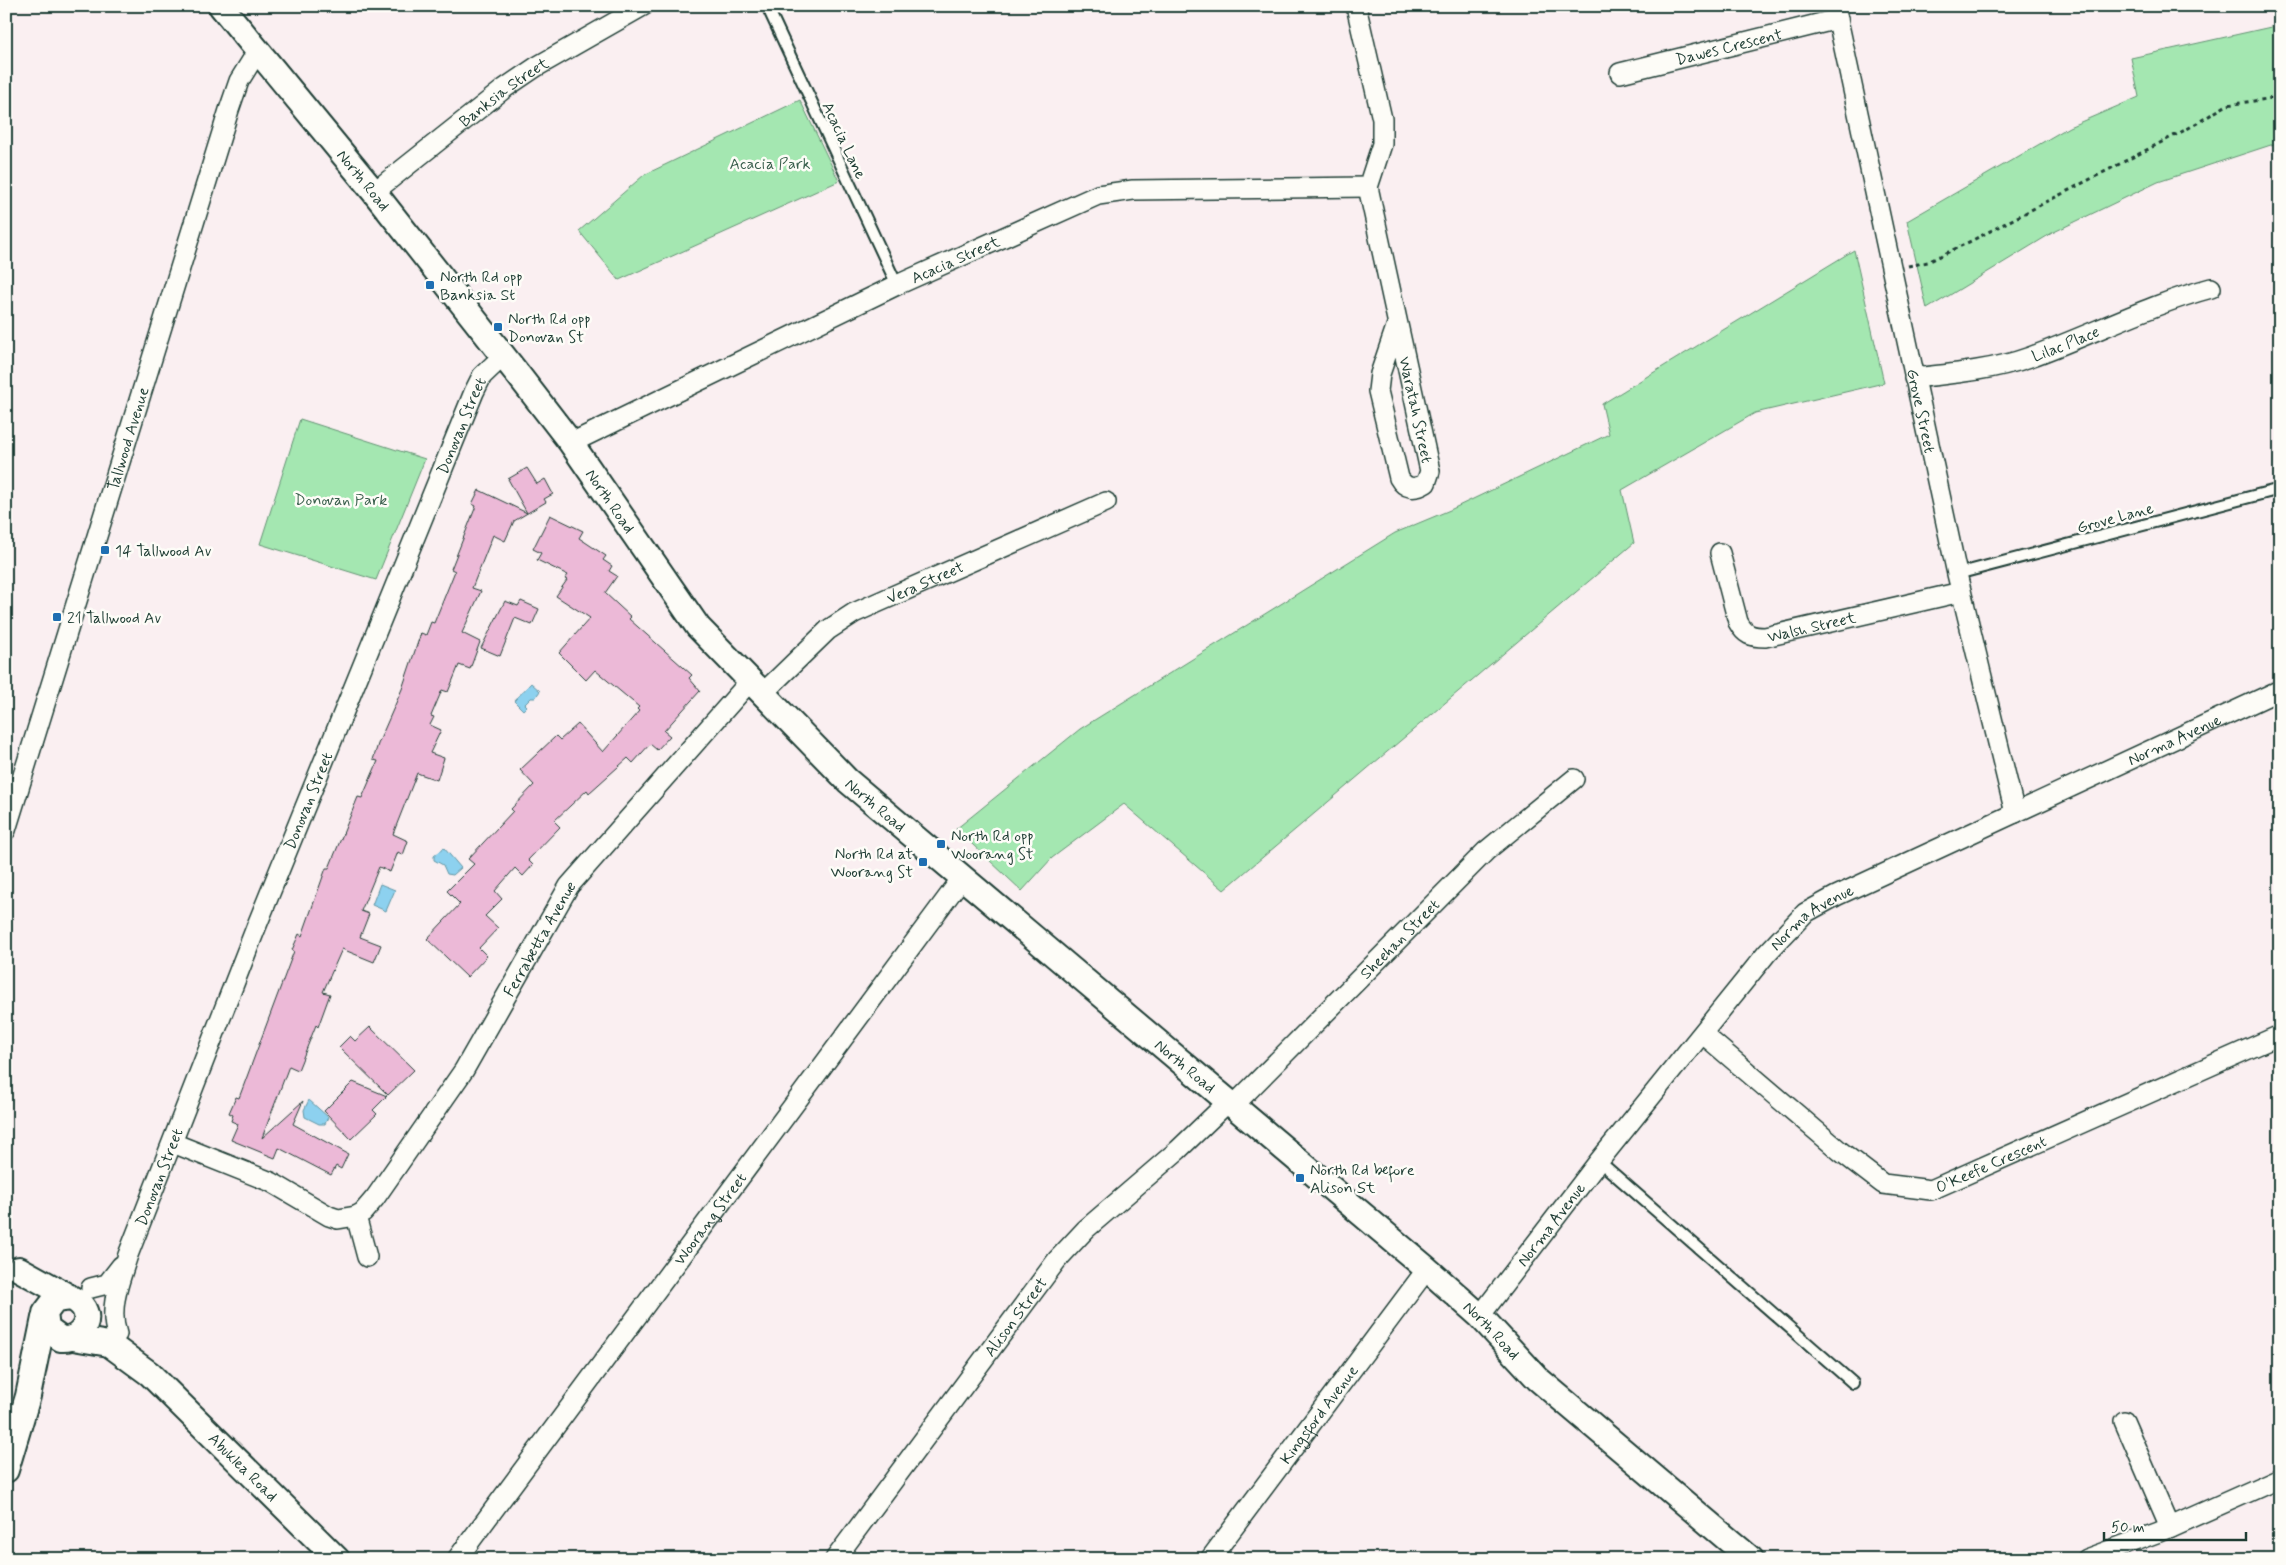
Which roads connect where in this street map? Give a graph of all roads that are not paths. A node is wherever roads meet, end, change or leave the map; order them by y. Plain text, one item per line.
1 (220, 6) edge
2 (643, 6) edge
3 (767, 6) edge
4 (1356, 6) edge
5 (1837, 13) edge
6 (257, 52) junction
7 (1620, 73) dead end
8 (1368, 187) junction
9 (374, 192) junction
10 (897, 286) junction
11 (2210, 288) dead end
12 (1397, 324) junction
13 (503, 356) junction
14 (1914, 378) junction
15 (570, 442) junction
16 (2280, 489) edge
17 (1106, 502) dead end
18 (1720, 553) dead end
19 (1959, 583) junction
20 (757, 686) junction
21 (2280, 690) edge
22 (1574, 779) dead end
23 (2015, 812) junction
24 (6, 830) edge
25 (962, 878) junction
26 (1703, 1034) junction
27 (2280, 1035) edge
28 (1230, 1104) junction
29 (173, 1143) junction
30 (1600, 1161) junction
31 (356, 1216) junction
32 (128, 1254) junction
33 (366, 1257) dead end
34 (1427, 1268) junction
35 (11, 1269) edge
36 (121, 1275) junction
37 (81, 1293) junction
38 (44, 1315) junction
39 (1480, 1316) junction
40 (86, 1317) junction
41 (117, 1334) junction
42 (70, 1339) junction
43 (150, 1374) junction
44 (1853, 1383) dead end
45 (28, 1396) junction
46 (2124, 1421) dead end
47 (6, 1470) edge
48 (2280, 1478) edge
49 (2170, 1527) junction
50 (337, 1559) edge
51 (457, 1559) edge
52 (835, 1559) edge
53 (1210, 1559) edge
54 (1751, 1559) edge
55 (2086, 1559) edge

1 - 6 street, North Road
2 - 9 street, Banksia Street
3 - 10 lane, Acacia Lane
4 - 8 street, Waratah Street
5 - 7 street, Dawes Crescent
5 - 14 street, Grove Street
6 - 9 street, North Road
6 - 24 street, Tallwood Avenue
8 - 10 street, Acacia Street
8 - 12 street, Waratah Street
9 - 13 street, North Road
10 - 15 street, Acacia Street
11 - 14 street, Lilac Place
12 - 12 street, Waratah Street
13 - 15 street, North Road
13 - 29 street, Donovan Street
14 - 19 street, Grove Street
15 - 20 street, North Road
16 - 19 lane, Grove Lane
17 - 20 street, Vera Street
18 - 19 street, Walsh Street
19 - 23 street, Grove Street
20 - 25 street, North Road
20 - 31 street, Ferrabetta Avenue
21 - 23 street, Norma Avenue
22 - 28 street, Sheehan Street
23 - 26 street, Norma Avenue
25 - 28 street, North Road
25 - 51 street, Woorang Street
26 - 27 street, O'Keefe Crescent
26 - 30 street, Norma Avenue
28 - 34 street, North Road
28 - 52 street, Alison Street
29 - 31 street
29 - 32 street, Donovan Street
30 - 39 street, Norma Avenue
30 - 44 lane
31 - 33 street
32 - 36 street, Donovan Street
32 - 37 street, Donovan Street
34 - 39 street, North Road
34 - 53 street, Kingsford Avenue
35 - 37 street
35 - 38 street
36 - 40 street, Donovan Street
36 - 41 street, Donovan Street
37 - 38 street
37 - 40 street
38 - 42 street
38 - 45 street
39 - 54 street, North Road
40 - 41 street, Abuklea Road
40 - 42 street
41 - 43 street, Abuklea Road
42 - 43 street, Abuklea Road
42 - 45 street
43 - 50 street, Abuklea Road
45 - 47 street
46 - 49 street
48 - 49 street
49 - 55 street

